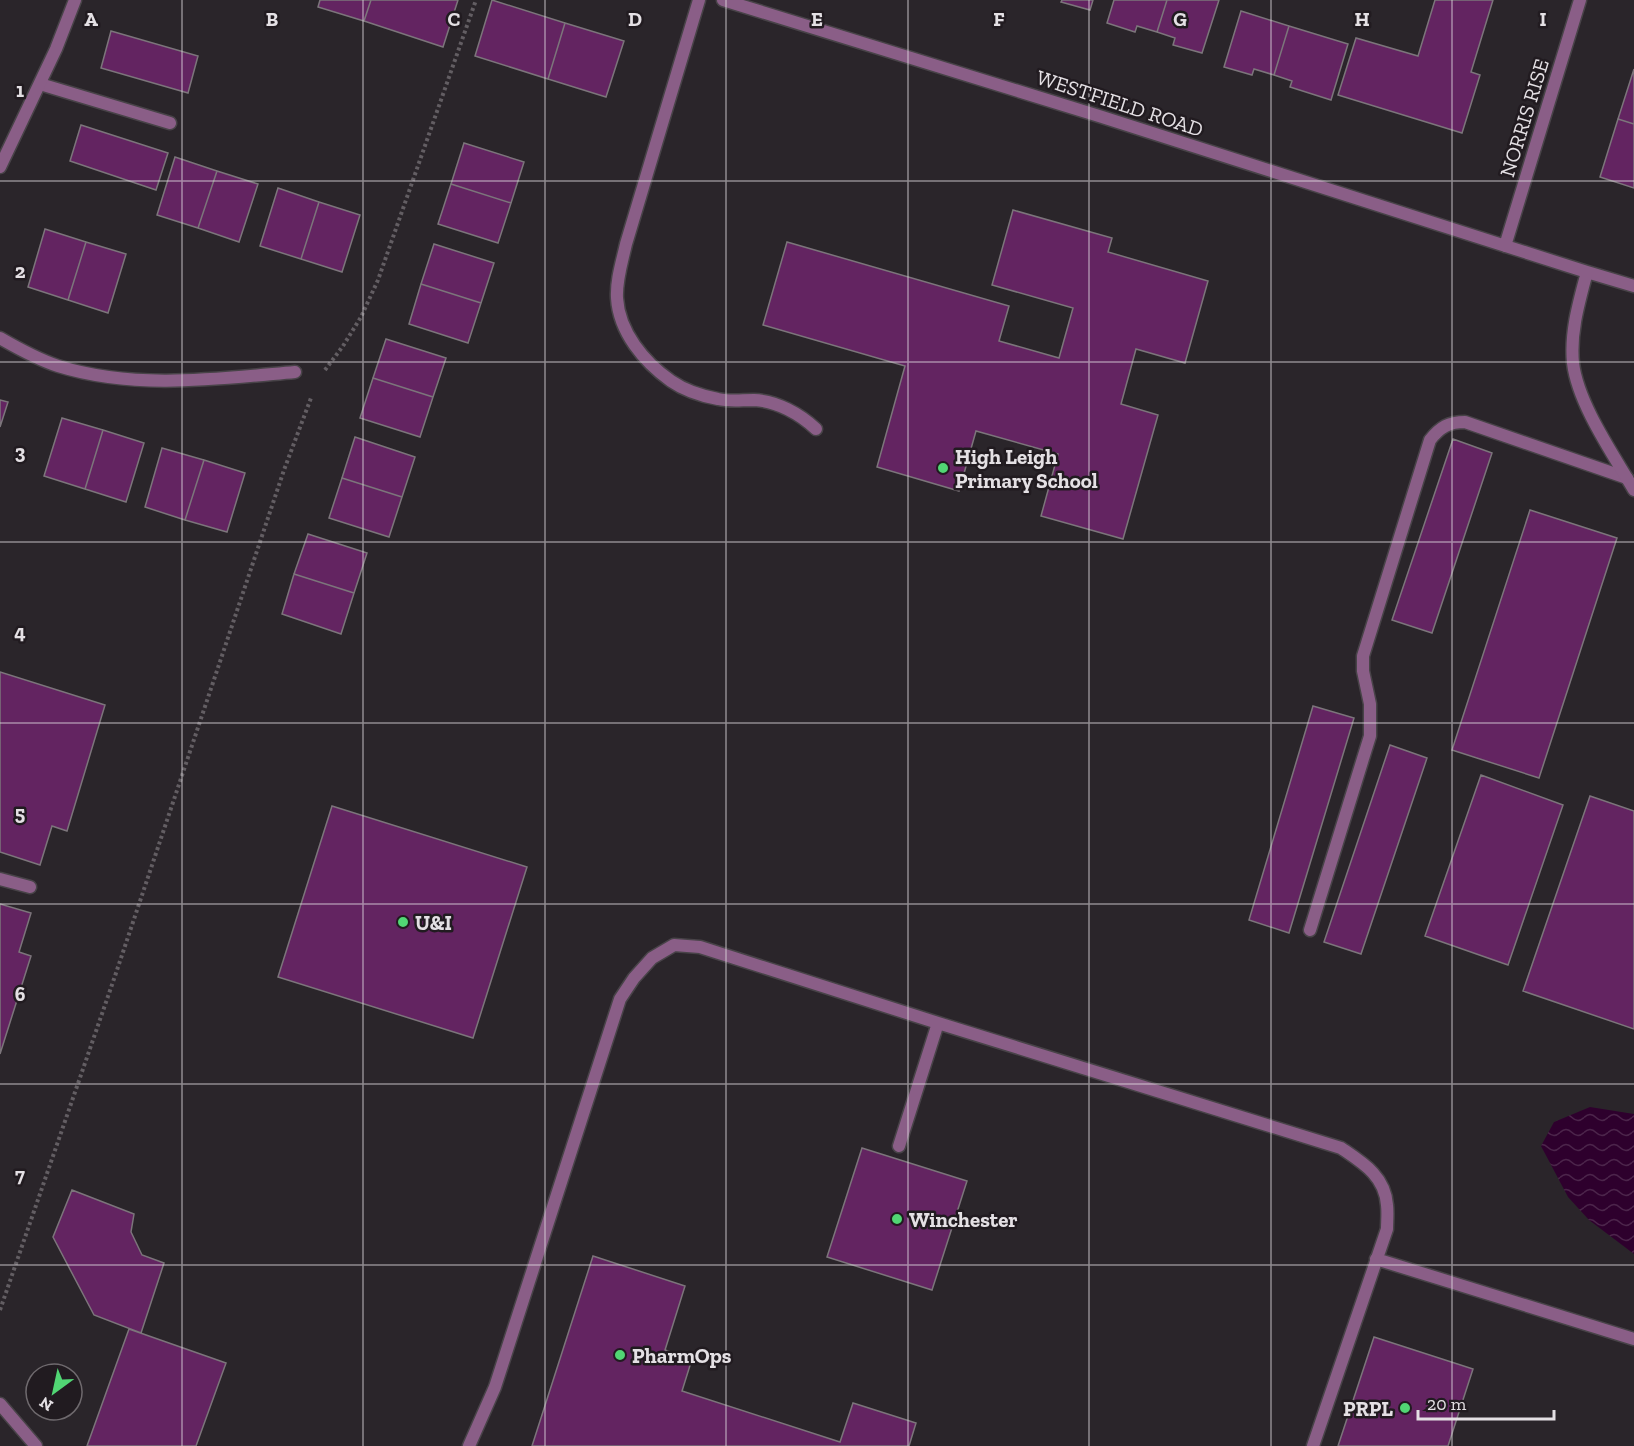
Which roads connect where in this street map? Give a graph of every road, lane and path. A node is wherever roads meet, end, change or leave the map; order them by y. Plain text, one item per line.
1 (75, 0) edge
2 (476, 0) edge
3 (699, 0) edge
4 (723, 0) edge
5 (1580, 0) edge
6 (40, 84) junction
7 (170, 123) dead end
8 (0, 167) edge
9 (1505, 246) junction
10 (1587, 272) junction
11 (1634, 286) edge
12 (0, 338) edge
13 (296, 372) dead end
14 (323, 375) dead end
15 (314, 392) dead end
16 (816, 429) dead end
17 (1627, 478) junction
18 (1634, 490) edge
19 (0, 879) edge
20 (30, 887) dead end
21 (1310, 930) dead end
22 (938, 1023) junction
23 (898, 1146) dead end
24 (1376, 1259) junction
25 (0, 1310) edge
26 (1634, 1339) edge
27 (0, 1404) edge
28 (36, 1446) edge
29 (469, 1446) edge
30 (1313, 1446) edge

1 - 6 street
2 - 14 path
3 - 16 street
4 - 9 street, WESTFIELD ROAD
5 - 9 street, NORRIS RISE
6 - 7 street
6 - 8 street
9 - 10 street, WESTFIELD ROAD
10 - 11 street, WESTFIELD ROAD
10 - 17 street
12 - 13 street
15 - 25 path
17 - 18 street
17 - 21 street
19 - 20 street
22 - 23 street
22 - 24 street
22 - 29 street
24 - 26 street
24 - 30 street
27 - 28 street

